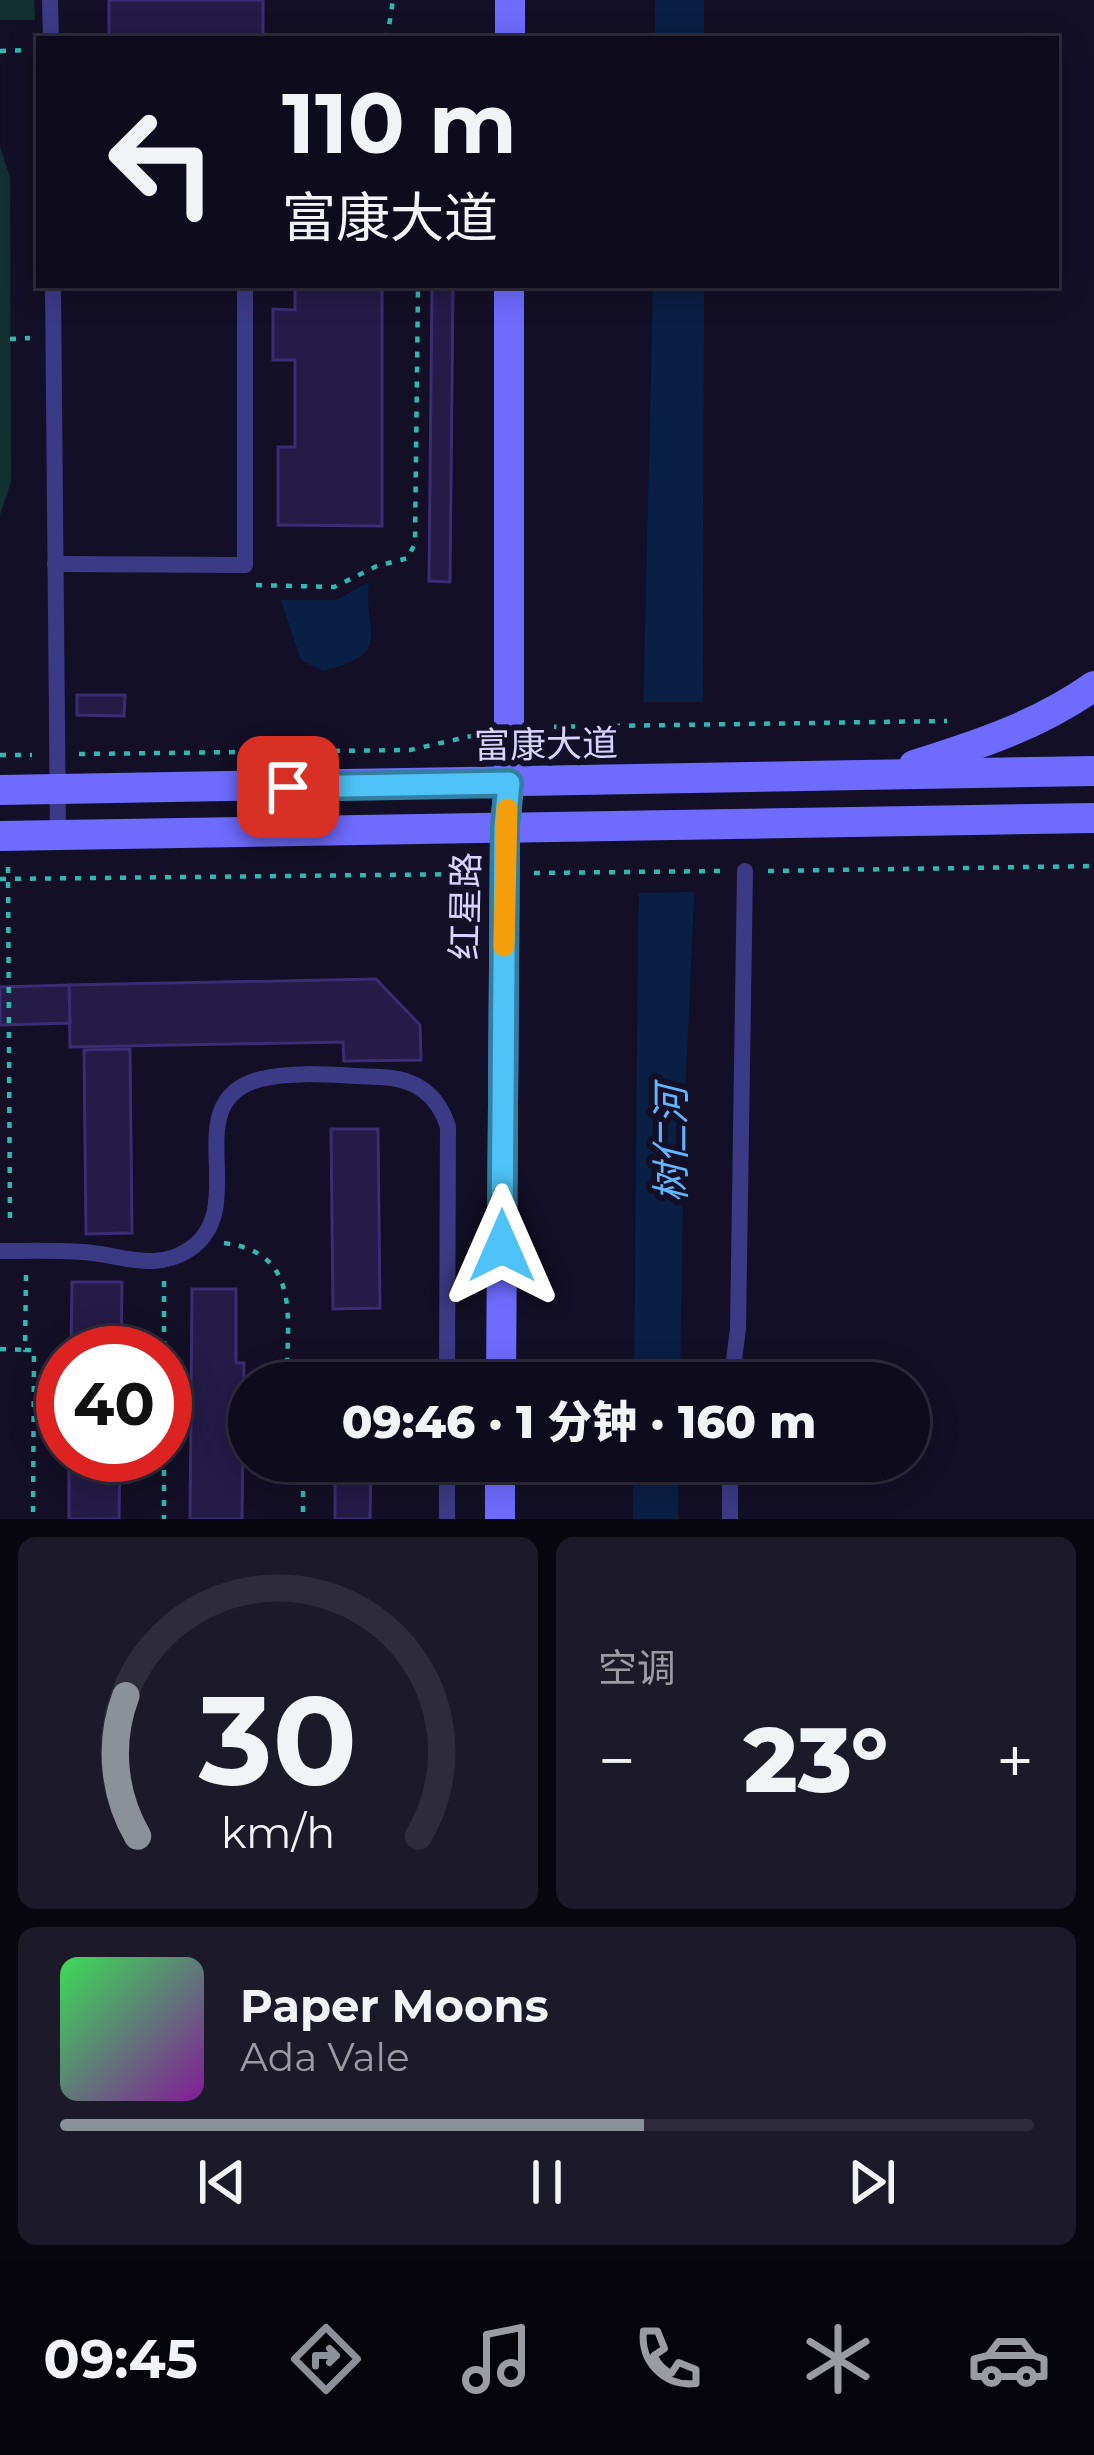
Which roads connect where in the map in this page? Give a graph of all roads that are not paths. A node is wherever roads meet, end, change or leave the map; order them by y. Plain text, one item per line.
1 (50, 0) edge
2 (510, 0) edge
3 (51, 36) edge
4 (509, 36) edge
5 (53, 288) edge
6 (245, 288) edge
7 (509, 288) edge
8 (56, 564) junction
9 (1094, 686) edge
10 (1094, 771) edge
11 (871, 778) junction
12 (509, 783) junction
13 (0, 790) edge
14 (57, 790) junction
15 (1094, 818) edge
16 (505, 827) junction
17 (58, 835) junction
18 (3, 836) edge
19 (745, 871) road end
20 (12, 1251) edge
21 (447, 1362) edge
22 (501, 1362) edge
23 (734, 1362) edge
24 (447, 1482) edge
25 (500, 1482) edge
26 (730, 1482) edge
27 (447, 1519) edge
28 (500, 1519) edge
29 (730, 1519) edge

1 - 3 lane
2 - 4 street
5 - 8 lane
6 - 8 lane
7 - 12 street, 红星路
8 - 14 lane
9 - 11 street
10 - 11 street, 富康大道
11 - 12 street, 富康大道
12 - 14 street, 富康大道
12 - 16 street, 红星路
13 - 14 street, 富康大道
14 - 17 lane
15 - 16 street
16 - 17 street
16 - 22 street, 红星路
17 - 18 street
19 - 23 lane
20 - 21 lane
24 - 27 lane
25 - 28 street
26 - 29 lane

